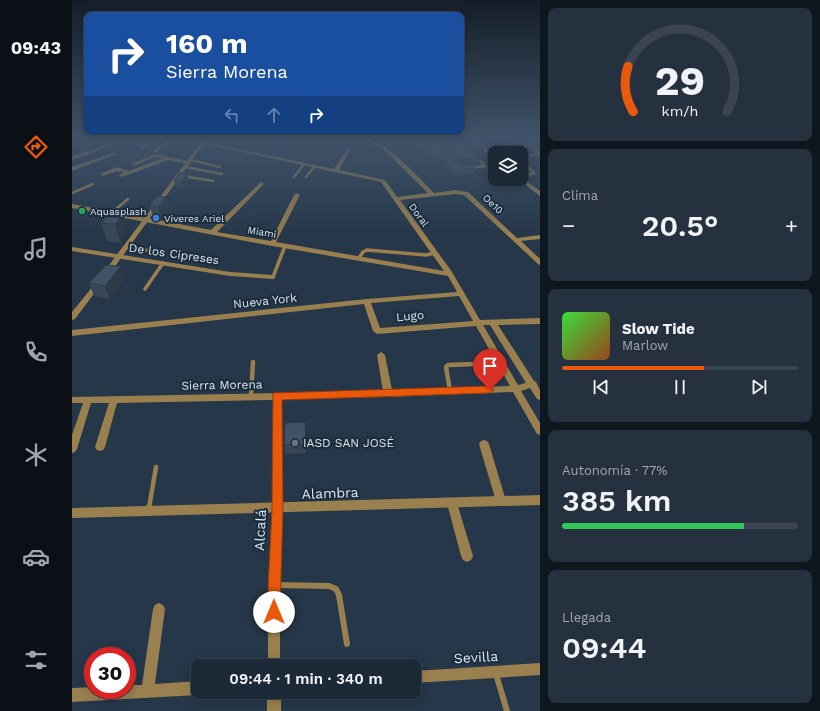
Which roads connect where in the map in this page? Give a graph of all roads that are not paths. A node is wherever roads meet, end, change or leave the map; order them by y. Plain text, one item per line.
1 (110, 171) edge
2 (126, 171) edge
3 (182, 171) edge
4 (207, 171) edge
5 (298, 171) edge
6 (311, 171) edge
7 (336, 171) edge
8 (409, 171) edge
9 (130, 172) joint
10 (103, 174) dead end
11 (222, 174) dead end
12 (122, 175) dead end
13 (179, 176) junction
14 (294, 177) dead end
15 (306, 177) dead end
16 (213, 181) dead end
17 (93, 184) dead end
18 (261, 184) dead end
19 (528, 184) edge
20 (72, 192) edge
21 (432, 194) junction
22 (540, 194) edge
23 (297, 195) dead end
24 (128, 199) dead end
25 (396, 199) junction
26 (72, 206) edge
27 (110, 214) junction
28 (146, 221) junction
29 (212, 233) junction
30 (540, 237) edge
31 (517, 240) junction
32 (272, 244) junction
33 (286, 246) junction
34 (126, 247) junction
35 (72, 249) edge
36 (151, 251) dead end
37 (435, 253) junction
38 (119, 257) junction
39 (360, 258) junction
40 (164, 263) junction
41 (540, 263) edge
42 (450, 274) junction
43 (273, 277) joint
44 (145, 289) dead end
45 (461, 294) junction
46 (367, 301) junction
47 (72, 317) edge
48 (540, 321) edge
49 (477, 323) junction
50 (493, 324) junction
51 (72, 333) edge
52 (381, 355) dead end
53 (253, 362) dead end
54 (475, 364) dead end
55 (532, 384) junction
56 (516, 389) junction
57 (450, 391) junction
58 (388, 394) junction
59 (251, 396) junction
60 (277, 396) junction
61 (540, 397) edge
62 (114, 399) junction
63 (72, 400) edge
64 (88, 400) junction
65 (540, 431) edge
66 (484, 444) dead end
67 (100, 447) dead end
68 (72, 449) edge
69 (156, 467) dead end
70 (501, 500) junction
71 (540, 500) edge
72 (452, 503) junction
73 (277, 508) junction
74 (149, 511) junction
75 (72, 513) edge
76 (467, 556) dead end
77 (274, 585) junction
78 (159, 609) dead end
79 (347, 644) dead end
80 (274, 659) edge
81 (540, 669) edge
82 (496, 672) junction
83 (421, 677) edge
84 (191, 688) edge
85 (148, 690) junction
86 (72, 695) edge
87 (274, 699) edge
88 (274, 711) edge
89 (507, 711) edge

1 - 10 street
2 - 9 street
3 - 13 street
4 - 11 lane
5 - 14 lane
6 - 15 lane
7 - 25 street, Doral
8 - 21 street
9 - 12 street
13 - 16 lane
13 - 28 street
17 - 20 lane
18 - 29 street
19 - 22 street
21 - 25 street, Oe10
21 - 31 street, Oe10
23 - 32 street
24 - 27 lane
25 - 37 street, Doral
26 - 27 street, Miami
27 - 28 street, Miami
28 - 29 street, Miami
28 - 34 street
29 - 32 street, Miami
30 - 31 street
31 - 41 street, Oe10
32 - 33 street, Miami
33 - 39 street, Miami
33 - 43 lane
34 - 36 lane
34 - 38 street
35 - 38 street, De los Cipreses
37 - 39 lane
37 - 42 street, Doral
38 - 40 street, De los Cipreses
38 - 47 street
39 - 42 street, Miami
40 - 43 street, De los Cipreses
40 - 44 lane
42 - 45 street, Doral
45 - 46 street, Nueva York
45 - 49 street, Doral
46 - 49 street, Lugo
46 - 51 street, Nueva York
48 - 50 street
49 - 50 street
49 - 56 street, Doral
50 - 55 street
52 - 58 street
53 - 59 lane
54 - 57 lane
55 - 56 street, Sierra Morena
55 - 61 street
56 - 57 street, Sierra Morena
56 - 65 street, Doral
57 - 58 street, Sierra Morena
58 - 60 street, Sierra Morena
59 - 60 street, Sierra Morena
59 - 62 street, Sierra Morena
60 - 73 street, Alcalá
62 - 64 street, Sierra Morena
62 - 67 street
63 - 64 street, Sierra Morena
64 - 68 street
66 - 70 street
69 - 74 lane
70 - 71 street, Alambra
70 - 72 street, Alambra
72 - 73 street, Alambra
72 - 76 street
73 - 74 street, Alambra
73 - 77 street, Alcalá
74 - 75 street, Alambra
77 - 79 lane
77 - 80 street, Alcalá
78 - 85 street
81 - 82 street, Sevilla
82 - 83 street, Sevilla
82 - 89 lane
84 - 85 street
85 - 86 street
87 - 88 street

